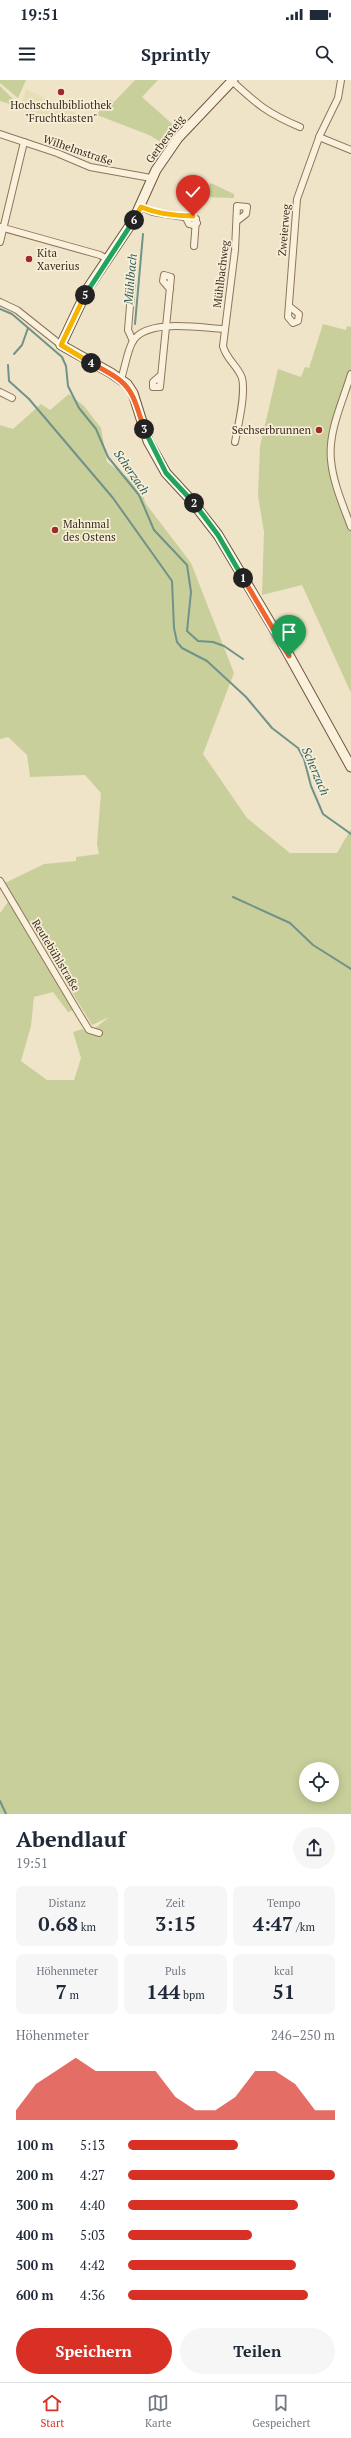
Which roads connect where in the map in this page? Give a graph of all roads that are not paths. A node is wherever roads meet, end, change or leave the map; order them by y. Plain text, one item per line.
1 (341, 80) edge
2 (232, 81) edge
3 (300, 126) dead end
4 (0, 134) edge
5 (319, 137) junction
6 (24, 142) junction
7 (351, 150) edge
8 (152, 178) junction
9 (141, 207) junction
10 (236, 220) dead end
11 (1, 228) edge
12 (0, 242) edge
13 (194, 246) dead end
14 (107, 259) junction
15 (132, 281) dead end
16 (170, 289) dead end
17 (0, 302) edge
18 (289, 306) dead end
19 (165, 326) junction
20 (224, 329) junction
21 (133, 341) junction
22 (61, 345) junction
23 (351, 374) edge
24 (161, 375) dead end
25 (121, 379) junction
26 (0, 392) edge
27 (12, 398) dead end
28 (235, 442) dead end
29 (351, 527) edge
30 (351, 767) edge
31 (0, 881) edge
32 (98, 1033) dead end

1 - 5 street, Zweierweg
2 - 3 street
2 - 8 street, Gerbersteig
4 - 6 street, Wilhelmstraße
5 - 7 street
5 - 18 street, Zweierweg
6 - 8 street, Wilhelmstraße
6 - 11 street
8 - 9 street, Gerbersteig
9 - 13 street
9 - 14 street, Gerbersteig
10 - 20 street, Mühlbachweg
11 - 12 street
11 - 14 street
14 - 22 street, Gerbersteig
15 - 21 street
16 - 19 street
17 - 22 street
19 - 20 street
19 - 21 street
19 - 24 street
20 - 28 street, Mühlbachweg
21 - 25 street
22 - 25 street
23 - 29 street
25 - 30 street
26 - 27 street
31 - 32 street, Reutebühlstraße

